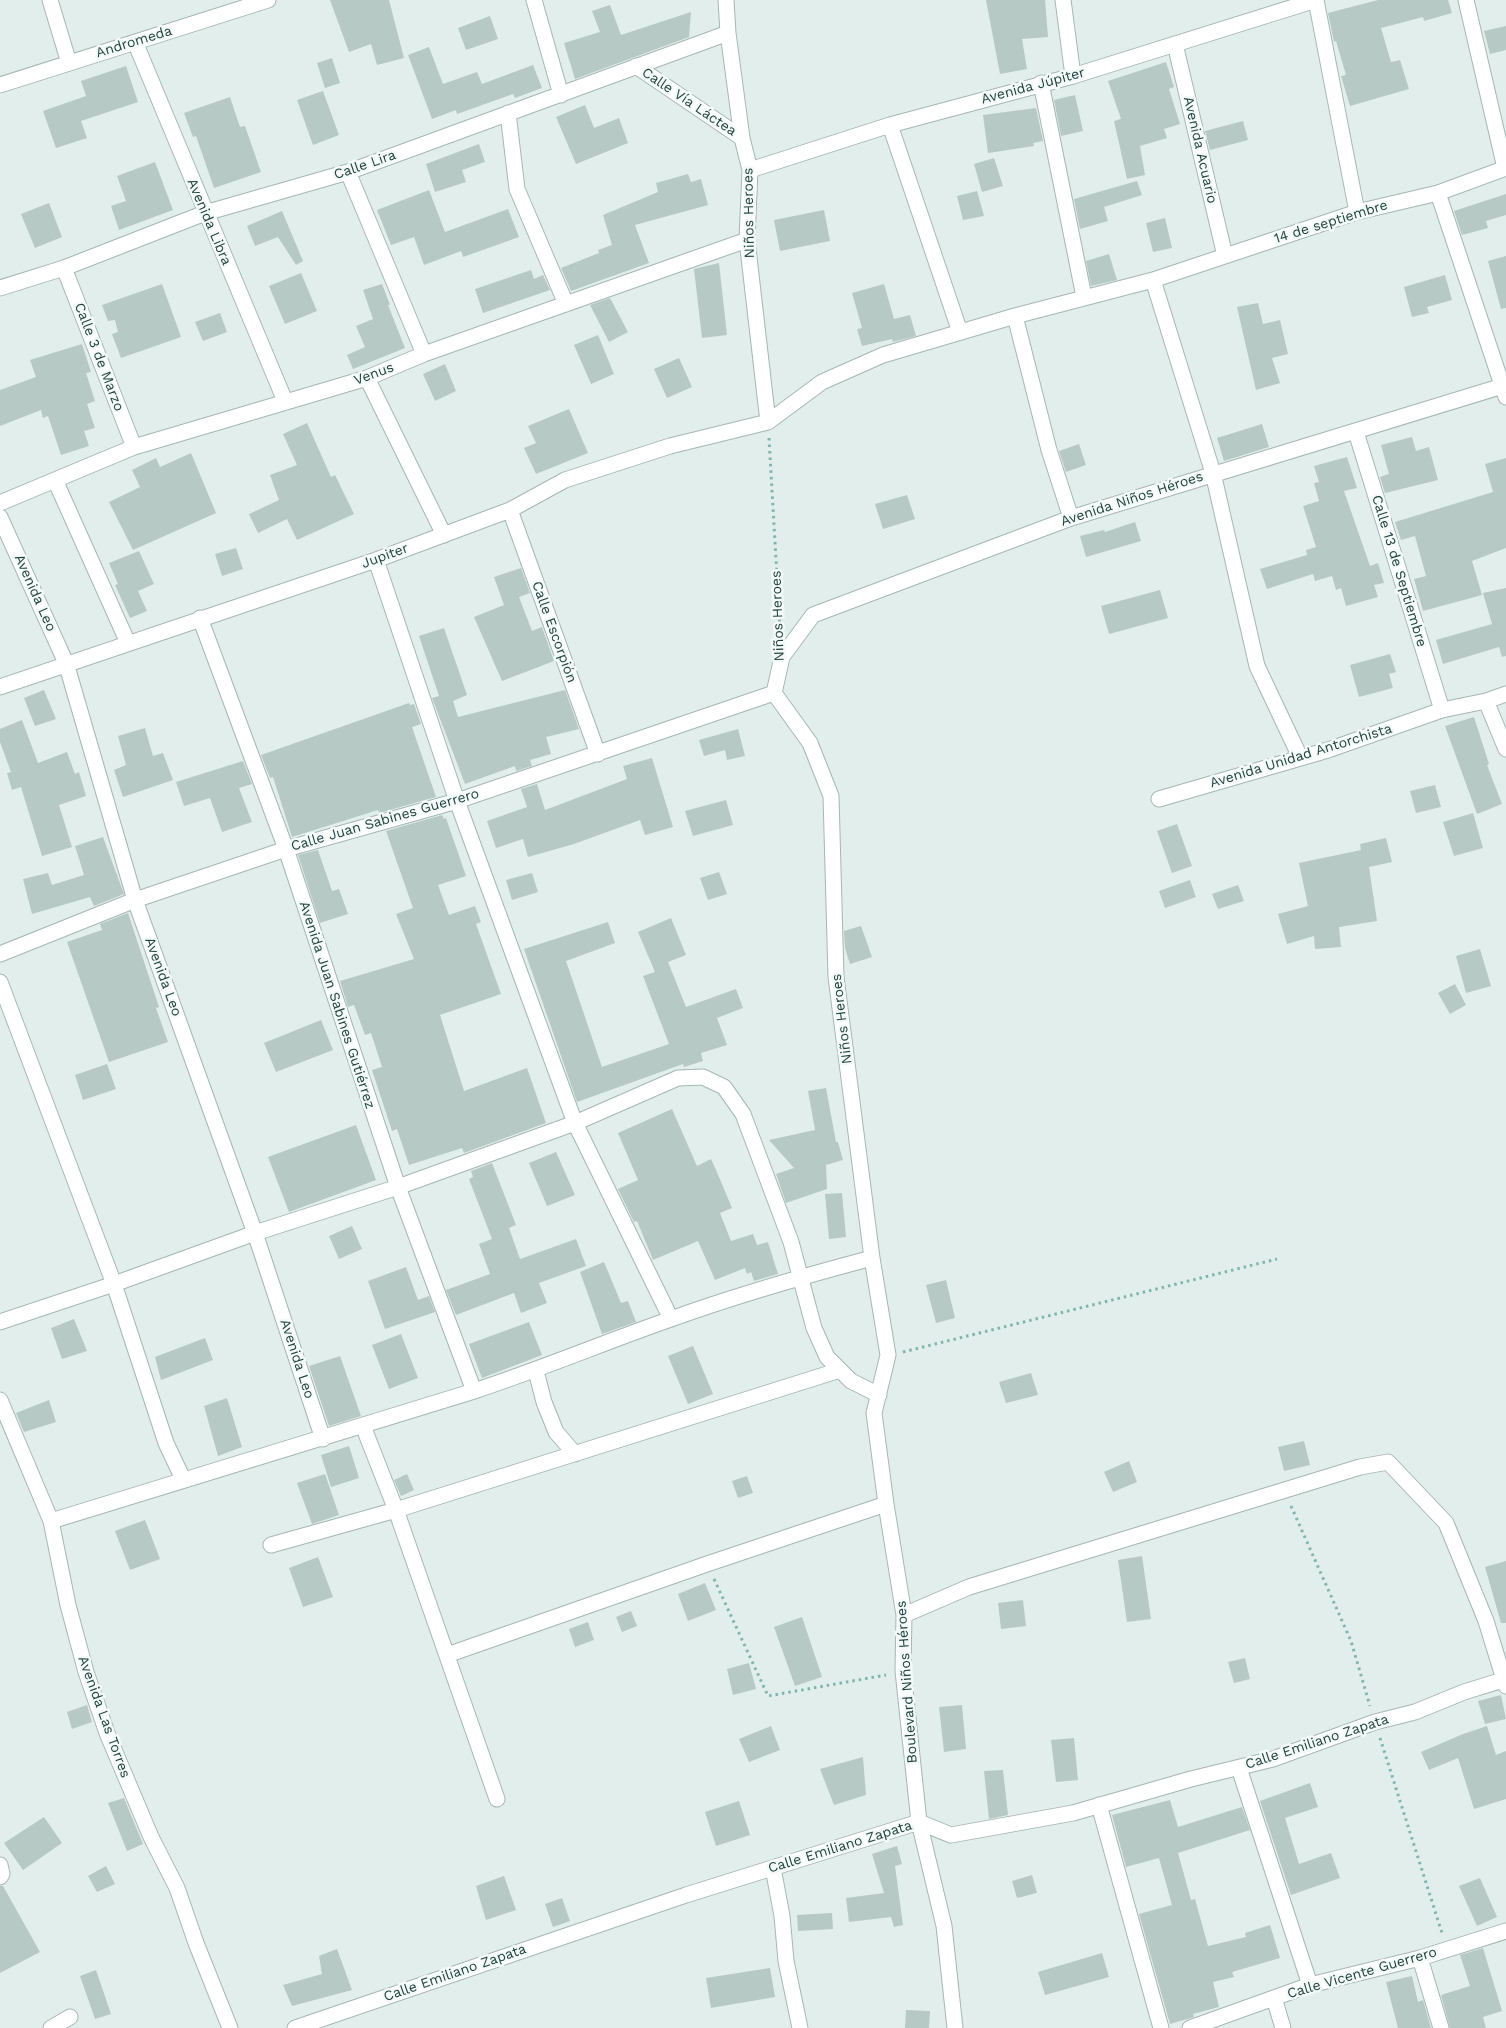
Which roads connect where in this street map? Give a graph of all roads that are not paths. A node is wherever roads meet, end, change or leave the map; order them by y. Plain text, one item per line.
1 (50, 0) edge
2 (268, 0) edge
3 (534, 0) edge
4 (726, 0) edge
5 (1063, 0) edge
6 (1316, 0) edge
7 (1466, 0) edge
8 (249, 3) edge
9 (728, 33) junction
10 (135, 42) junction
11 (1175, 44) junction
12 (69, 62) junction
13 (636, 66) junction
14 (1073, 76) junction
15 (1041, 83) junction
16 (0, 85) edge
17 (561, 95) junction
18 (508, 113) junction
19 (890, 125) junction
20 (742, 138) junction
21 (1506, 168) edge
22 (750, 170) junction
23 (348, 172) junction
24 (1438, 193) junction
25 (1357, 212) junction
26 (205, 213) junction
27 (747, 240) junction
28 (1225, 256) junction
29 (64, 268) junction
30 (1153, 280) junction
31 (0, 288) edge
32 (1084, 297) junction
33 (566, 304) junction
34 (1015, 316) junction
35 (960, 332) junction
36 (424, 354) junction
37 (367, 378) junction
38 (1505, 389) edge
39 (285, 401) junction
40 (768, 422) junction
41 (1356, 432) junction
42 (134, 447) junction
43 (1213, 473) junction
44 (55, 480) junction
45 (0, 503) edge
46 (510, 510) junction
47 (0, 517) edge
48 (1071, 518) junction
49 (444, 535) junction
50 (376, 560) junction
51 (200, 618) junction
52 (128, 643) junction
53 (782, 657) joint
54 (66, 663) junction
55 (0, 687) edge
56 (774, 693) junction
57 (1506, 694) edge
58 (1486, 701) junction
59 (1442, 710) junction
60 (1506, 749) edge
61 (598, 754) junction
62 (1300, 757) junction
63 (1159, 799) dead end
64 (457, 800) junction
65 (286, 850) junction
66 (135, 900) junction
67 (0, 954) edge
68 (0, 982) edge
69 (575, 1124) junction
70 (398, 1187) junction
71 (255, 1233) junction
72 (872, 1258) junction
73 (801, 1277) junction
74 (114, 1284) junction
75 (671, 1319) junction
76 (0, 1322) edge
77 (840, 1370) junction
78 (536, 1371) junction
79 (474, 1391) junction
80 (879, 1395) junction
81 (0, 1400) edge
82 (363, 1426) junction
83 (323, 1439) junction
84 (575, 1454) junction
85 (183, 1479) junction
86 (886, 1504) junction
87 (396, 1510) junction
88 (51, 1521) junction
89 (271, 1544) dead end
90 (904, 1615) junction
91 (447, 1655) junction
92 (1505, 1682) edge
93 (1239, 1768) junction
94 (497, 1799) dead end
95 (1099, 1805) junction
96 (919, 1822) junction
97 (0, 1865) edge
98 (773, 1868) junction
99 (0, 1877) edge
100 (1506, 1931) edge
101 (1420, 1958) junction
102 (1310, 1986) junction
103 (1274, 1998) junction
104 (70, 2017) dead end
105 (51, 2028) edge
106 (230, 2028) edge
107 (295, 2028) edge
108 (800, 2028) edge
109 (955, 2028) edge
110 (1161, 2028) edge
111 (1190, 2028) edge
112 (1283, 2028) edge
113 (1441, 2028) edge

1 - 12 street
2 - 8 street, Andromeda
3 - 17 street
4 - 9 street, Niños Heroes
5 - 14 street
6 - 11 street, Avenida Júpiter
6 - 25 street
7 - 21 street
8 - 10 street, Andromeda
9 - 13 street, Calle Lira
9 - 20 street, Niños Heroes
10 - 12 street, Andromeda
10 - 26 street, Avenida Libra
11 - 14 street, Avenida Júpiter
11 - 28 street, Avenida Acuario
12 - 16 street, Andromeda
13 - 17 street, Calle Lira
13 - 20 street, Calle Vía Láctea
14 - 15 street, Avenida Júpiter
15 - 19 street, Avenida Júpiter
15 - 32 street
17 - 18 street, Calle Lira
18 - 23 street, Calle Lira
18 - 33 street
19 - 22 street, Avenida Júpiter
19 - 35 street
20 - 22 street, Niños Heroes
21 - 24 street, 14 de septiembre
22 - 27 street, Niños Heroes
23 - 26 street, Calle Lira
23 - 36 street
24 - 25 street, 14 de septiembre
24 - 38 street
25 - 28 street, 14 de septiembre
26 - 29 street, Calle Lira
26 - 39 street, Avenida Libra
27 - 33 street, Venus
27 - 40 street, Niños Heroes
28 - 30 street, 14 de septiembre
29 - 31 street, Calle Lira
29 - 42 street, Calle 3 de Marzo
30 - 32 street, 14 de septiembre
30 - 43 street
32 - 34 street, 14 de septiembre
33 - 36 street, Venus
34 - 35 street, 14 de septiembre
34 - 48 street
35 - 40 street, 14 de septiembre
36 - 37 street, Venus
37 - 39 street, Venus
37 - 49 street
38 - 41 street, Avenida Niños Héroes
39 - 42 street, Venus
40 - 46 street, Jupiter
41 - 43 street, Avenida Niños Héroes
41 - 59 street, Calle 13 de Septiembre
42 - 44 street, Venus
43 - 48 street, Avenida Niños Héroes
43 - 62 street
44 - 45 street, Venus
44 - 52 street
46 - 49 street, Jupiter
46 - 61 street, Calle Escorpión
47 - 54 street, Avenida Leo
48 - 53 street, Avenida Niños Héroes
49 - 50 street, Jupiter
50 - 51 street, Jupiter
50 - 64 street
51 - 52 street, Jupiter
51 - 65 street, Avenida Juan Sabines Gutiérrez
52 - 54 street, Jupiter
53 - 56 street, Niños Heroes
54 - 55 street, Jupiter
54 - 66 street, Avenida Leo
56 - 61 street, Calle Juan Sabines Guerrero
56 - 72 street, Niños Heroes
57 - 58 street, Avenida Unidad Antorchista
58 - 59 street, Avenida Unidad Antorchista
58 - 60 street
59 - 62 street, Avenida Unidad Antorchista
61 - 64 street, Calle Juan Sabines Guerrero
62 - 63 street, Avenida Unidad Antorchista
64 - 65 street, Calle Juan Sabines Guerrero
64 - 69 street
65 - 66 street, Calle Juan Sabines Guerrero
65 - 70 street, Avenida Juan Sabines Gutiérrez
66 - 67 street, Calle Juan Sabines Guerrero
66 - 71 street, Avenida Leo
68 - 74 street
69 - 70 street
69 - 73 street
69 - 75 street
70 - 71 street
70 - 79 street, Avenida Juan Sabines Gutiérrez
71 - 74 street
71 - 83 street, Avenida Leo
72 - 73 street
72 - 80 street, Niños Heroes
73 - 75 street
73 - 77 street
74 - 76 street
74 - 85 street
75 - 78 street
77 - 80 street
77 - 84 street
78 - 79 street
78 - 84 street
79 - 82 street
80 - 86 street, Boulevard Niños Héroes
81 - 88 street, Avenida Las Torres
82 - 83 street
82 - 87 street
83 - 85 street
84 - 87 street
85 - 88 street
86 - 90 street, Boulevard Niños Héroes
86 - 91 street
87 - 89 street
87 - 91 street
88 - 106 street, Avenida Las Torres
90 - 92 street
90 - 96 street, Boulevard Niños Héroes
91 - 94 street
92 - 93 street, Calle Emiliano Zapata
93 - 95 street, Calle Emiliano Zapata
93 - 102 street
95 - 96 street, Calle Emiliano Zapata
95 - 110 street
96 - 98 street, Calle Emiliano Zapata
96 - 109 street, Boulevard Niños Héroes
97 - 99 street
98 - 107 street, Calle Emiliano Zapata
98 - 108 street
100 - 101 street, Calle Vicente Guerrero
101 - 102 street, Calle Vicente Guerrero
101 - 113 street
102 - 103 street, Calle Vicente Guerrero
103 - 111 street, Calle Vicente Guerrero
103 - 112 street
104 - 105 street

